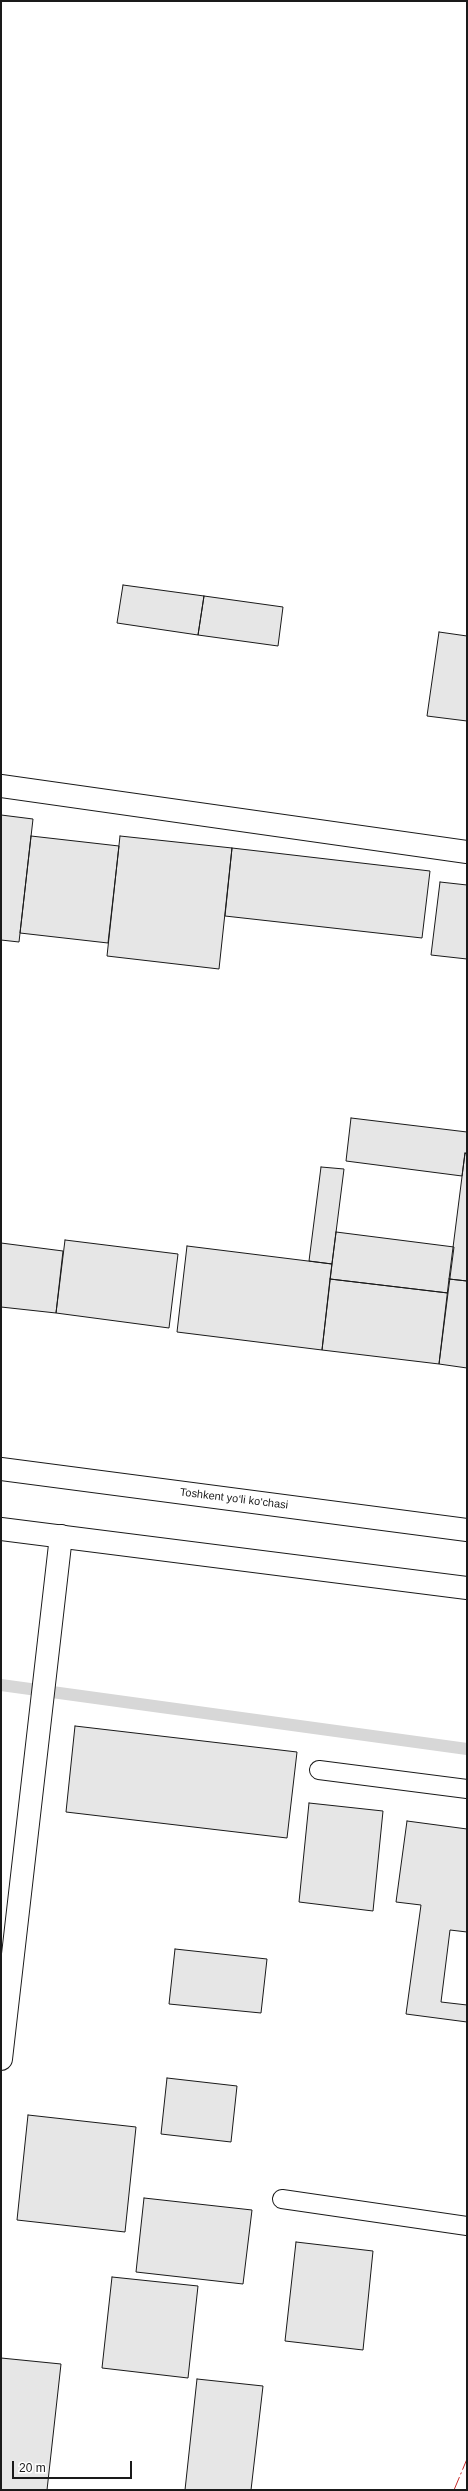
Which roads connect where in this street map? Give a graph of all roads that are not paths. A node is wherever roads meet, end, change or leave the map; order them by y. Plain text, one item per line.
1 (1, 786) edge
2 (467, 852) edge
3 (1, 1469) edge
4 (1, 1529) edge
5 (467, 1530) edge
6 (60, 1536) junction
7 (467, 1588) edge
8 (319, 1770) dead end
9 (467, 1789) edge
10 (1, 2059) edge
11 (282, 2199) dead end
12 (467, 2226) edge

1 - 2 main road
3 - 5 main road, Toshkent yo‘li ko‘chasi
4 - 6 main road
6 - 7 main road
6 - 10 main road
8 - 9 lane
11 - 12 lane

